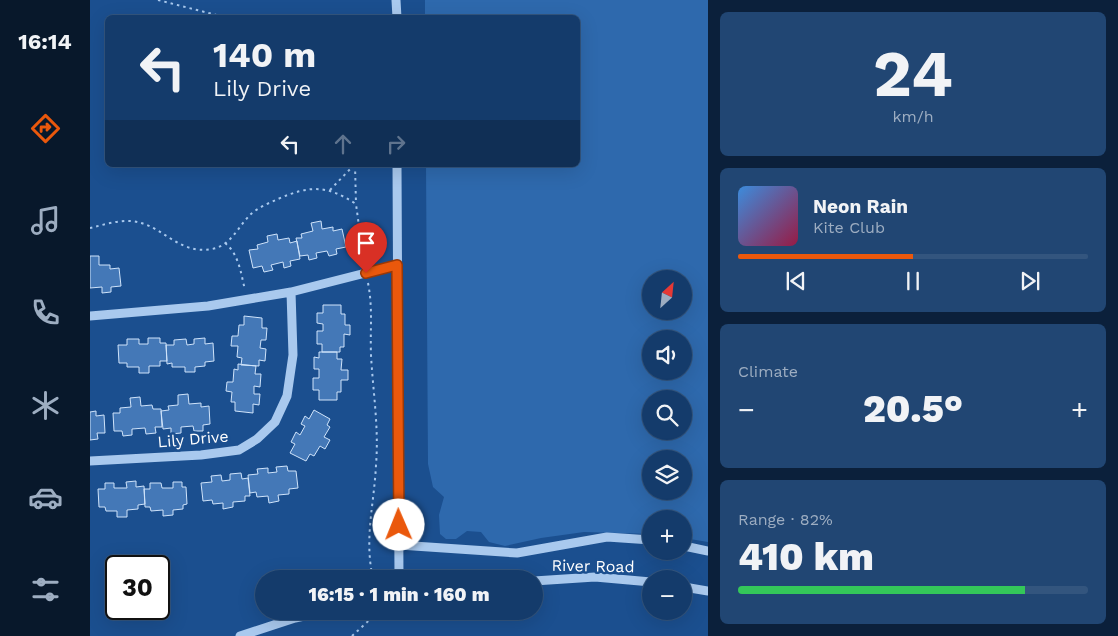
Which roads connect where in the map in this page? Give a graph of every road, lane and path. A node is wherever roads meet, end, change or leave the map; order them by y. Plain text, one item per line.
1 (158, 0) edge
2 (396, 0) edge
3 (216, 15) edge
4 (397, 15) edge
5 (352, 167) edge
6 (354, 167) edge
7 (397, 167) edge
8 (330, 190) junction
9 (356, 204) junction
10 (90, 228) edge
11 (225, 243) junction
12 (397, 265) junction
13 (366, 273) junction
14 (291, 292) junction
15 (248, 299) junction
16 (90, 316) edge
17 (90, 461) edge
18 (642, 540) edge
19 (399, 545) junction
20 (692, 548) edge
21 (708, 551) edge
22 (370, 570) edge
23 (399, 570) edge
24 (543, 581) edge
25 (642, 581) edge
26 (692, 588) edge
27 (708, 591) edge
28 (289, 620) edge
29 (370, 620) edge
30 (240, 636) edge
31 (352, 636) edge

1 - 3 path
2 - 4 street
5 - 8 path
6 - 9 path
7 - 12 street
8 - 9 path
8 - 11 path
9 - 13 path
10 - 11 path
11 - 15 path
12 - 13 street
12 - 19 street
13 - 14 street
13 - 22 path
14 - 15 street
14 - 17 street, Lily Drive
15 - 16 street
18 - 19 street
19 - 23 street
20 - 21 street
24 - 25 street, River Road
26 - 27 street
28 - 30 street
29 - 31 path

